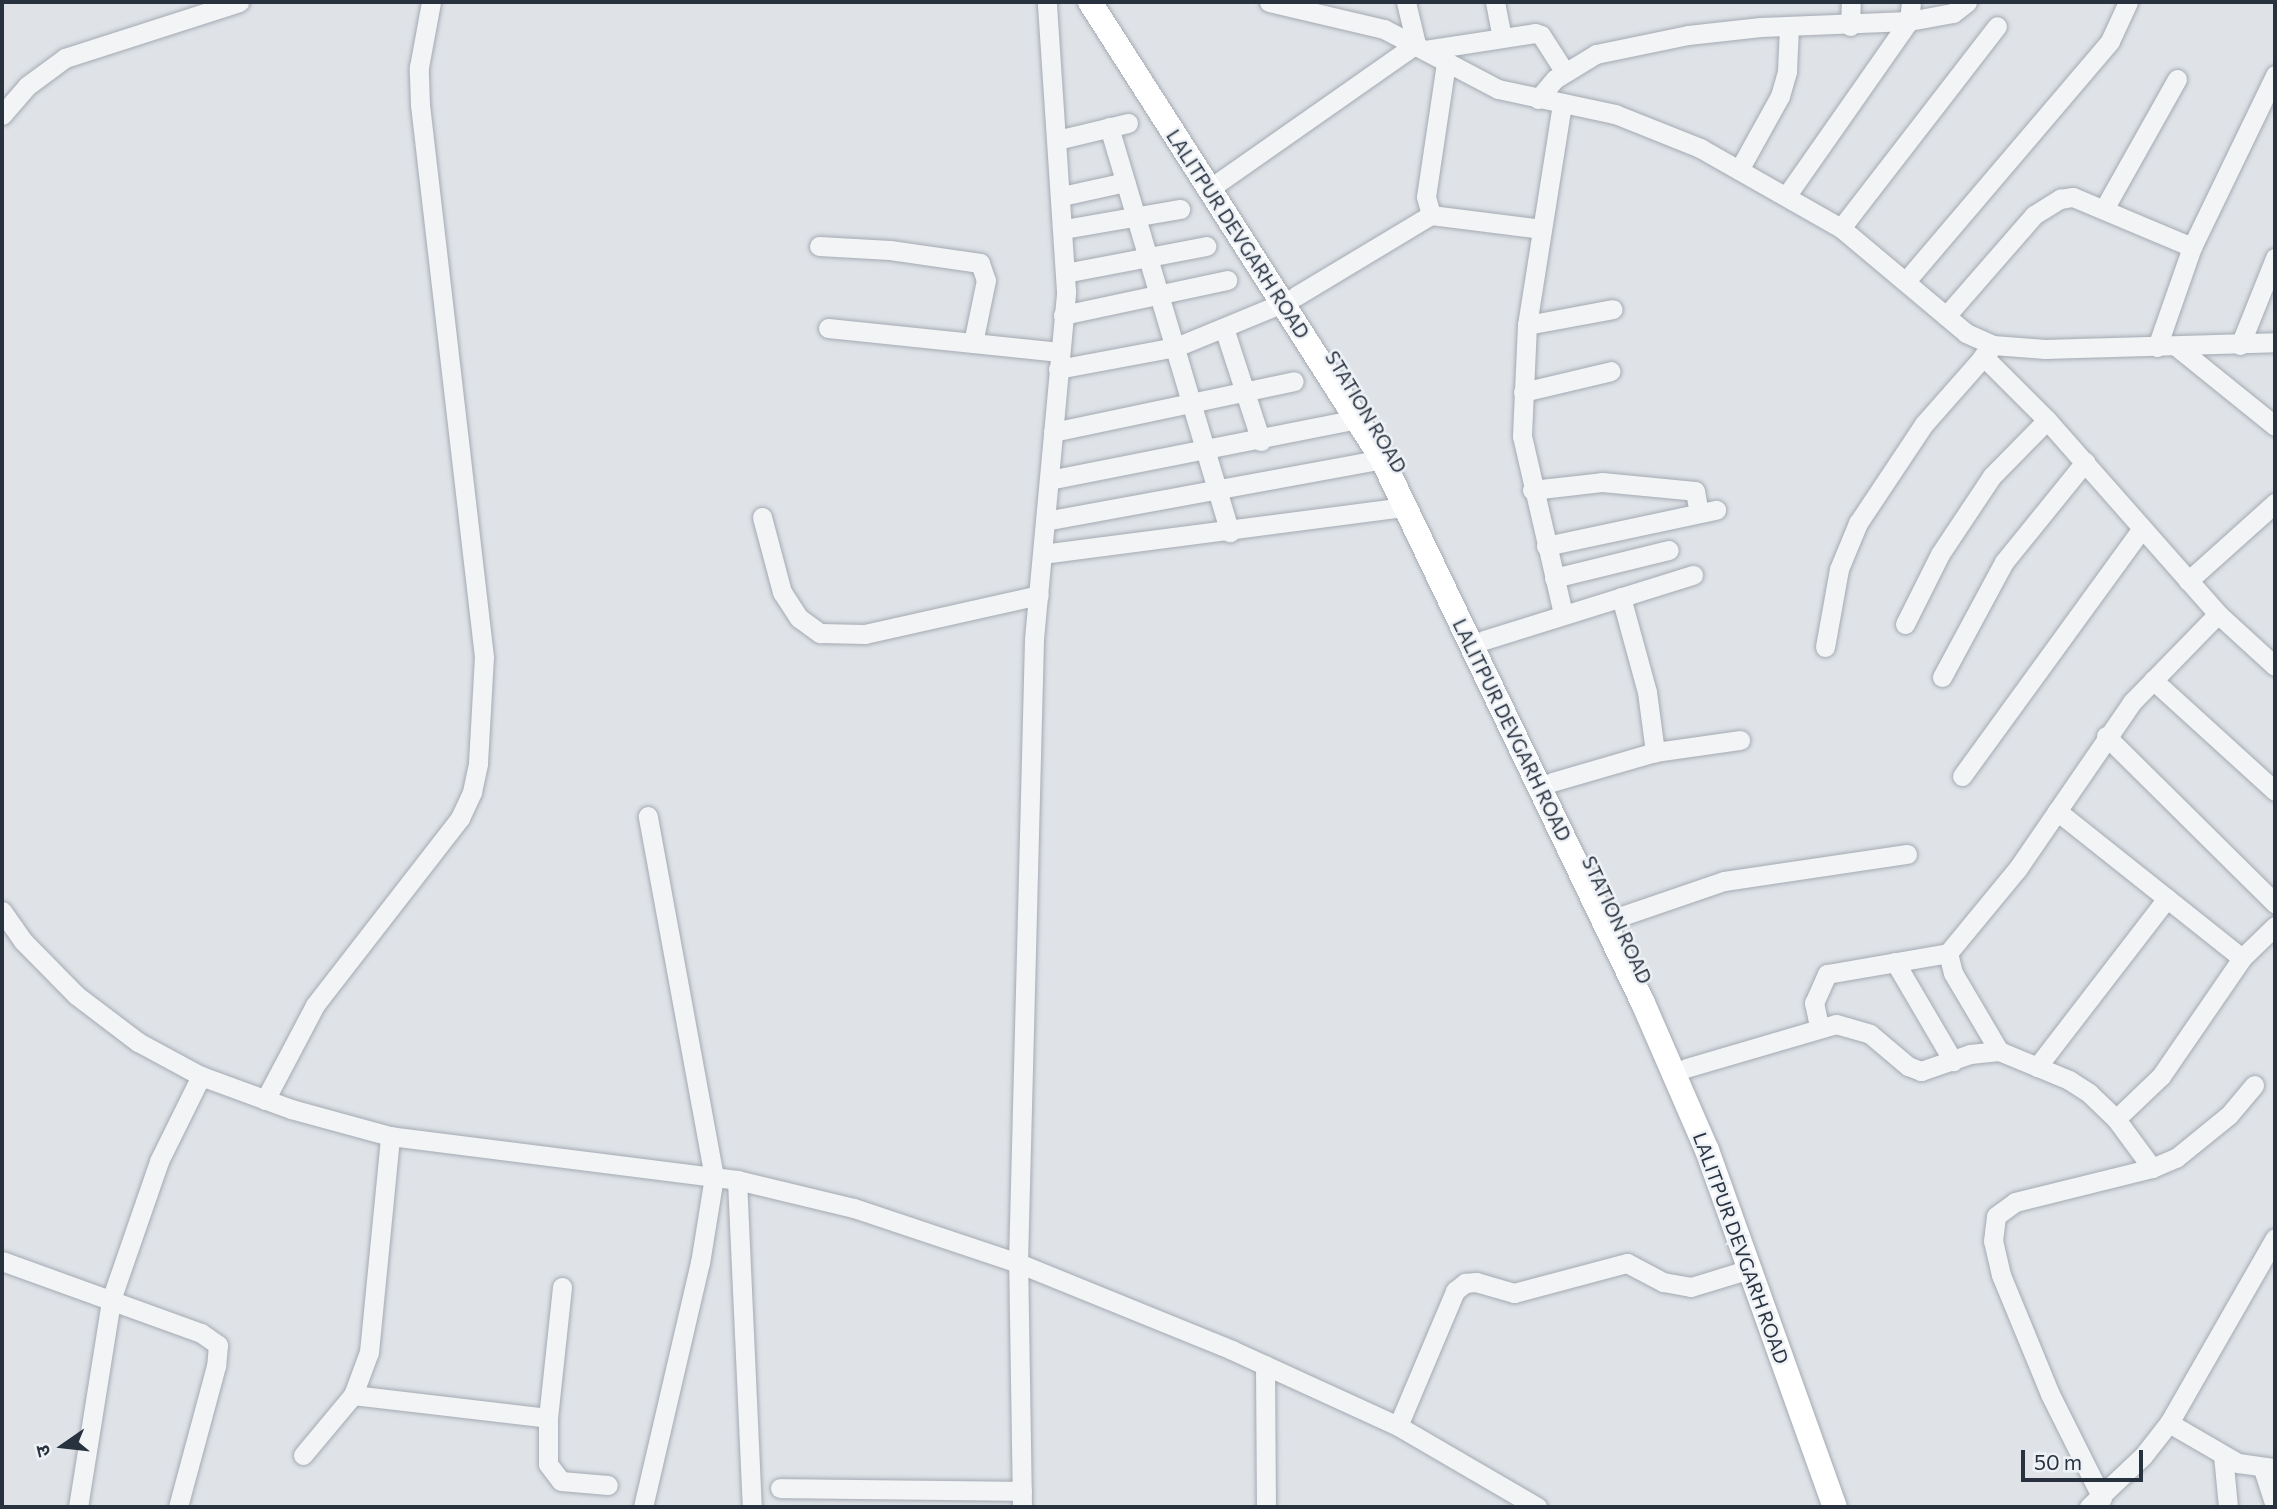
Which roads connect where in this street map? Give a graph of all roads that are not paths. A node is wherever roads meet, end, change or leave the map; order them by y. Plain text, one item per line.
1 (239, 2) edge
2 (431, 2) edge
3 (1046, 2) edge
4 (1090, 2) edge
5 (1107, 2) edge
6 (1269, 2) edge
7 (1406, 2) edge
8 (1494, 2) edge
9 (1850, 2) edge
10 (1967, 2) edge
11 (2128, 2) edge
12 (1910, 12) edge
13 (1850, 26) junction
14 (1997, 26) dead end
15 (1789, 27) junction
16 (1502, 37) junction
17 (1421, 47) junction
18 (1446, 63) junction
19 (1564, 71) junction
20 (2275, 75) edge
21 (2177, 79) dead end
22 (1538, 99) junction
23 (1562, 104) junction
24 (2, 116) edge
25 (1057, 140) junction
26 (1739, 170) junction
27 (1125, 182) junction
28 (1219, 182) junction
29 (1787, 195) junction
30 (1062, 196) junction
31 (1180, 209) dead end
32 (2104, 209) junction
33 (1431, 215) junction
34 (1136, 216) junction
35 (1841, 228) junction
36 (1064, 229) junction
37 (1542, 229) junction
38 (820, 246) dead end
39 (1206, 246) dead end
40 (2192, 247) junction
41 (1149, 258) junction
42 (2275, 258) edge
43 (1065, 273) junction
44 (1227, 280) dead end
45 (1906, 281) junction
46 (1160, 294) junction
47 (1289, 299) junction
48 (1613, 309) dead end
49 (1063, 315) junction
50 (1946, 316) junction
51 (1527, 325) junction
52 (828, 328) dead end
53 (1224, 328) junction
54 (2275, 342) edge
55 (973, 343) junction
56 (2239, 345) junction
57 (2166, 346) junction
58 (1176, 347) junction
59 (1988, 351) junction
60 (1059, 360) junction
61 (1611, 371) dead end
62 (1294, 381) dead end
63 (1244, 391) junction
64 (1523, 392) junction
65 (1192, 401) junction
66 (1358, 419) junction
67 (2047, 420) junction
68 (2275, 426) edge
69 (1053, 432) junction
70 (1261, 441) junction
71 (1206, 452) junction
72 (1382, 459) junction
73 (2085, 462) junction
74 (1049, 480) junction
75 (1532, 489) junction
76 (1218, 492) junction
77 (2275, 503) edge
78 (1405, 507) junction
79 (762, 517) dead end
80 (1045, 521) junction
81 (2141, 530) junction
82 (1230, 532) junction
83 (1546, 546) junction
84 (1669, 550) dead end
85 (1042, 554) junction
86 (1693, 575) dead end
87 (1554, 578) junction
88 (2188, 581) junction
89 (1038, 595) junction
90 (1621, 597) junction
91 (1563, 614) junction
92 (2218, 614) junction
93 (1905, 624) dead end
94 (1484, 640) junction
95 (1825, 647) dead end
96 (2271, 656) edge
97 (1942, 677) dead end
98 (2153, 680) junction
99 (2106, 736) junction
100 (1740, 740) dead end
101 (1655, 752) junction
102 (1962, 776) dead end
103 (1552, 782) junction
104 (2275, 791) edge
105 (2057, 811) junction
106 (648, 816) dead end
107 (1907, 854) dead end
108 (2166, 898) junction
109 (2275, 903) edge
110 (2, 911) edge
111 (1616, 918) junction
112 (2275, 926) edge
113 (1948, 953) junction
114 (2242, 958) junction
115 (1895, 962) junction
116 (1819, 1026) junction
117 (1999, 1051) junction
118 (1953, 1061) junction
119 (2037, 1067) junction
120 (1686, 1069) junction
121 (201, 1076) junction
122 (2254, 1085) dead end
123 (254, 1096) junction
124 (2116, 1119) junction
125 (390, 1136) junction
126 (2152, 1168) junction
127 (714, 1177) junction
128 (737, 1180) junction
129 (2275, 1240) edge
130 (2, 1261) edge
131 (1018, 1262) junction
132 (1749, 1269) junction
133 (562, 1287) dead end
134 (111, 1300) junction
135 (1265, 1365) junction
136 (353, 1395) junction
137 (548, 1418) junction
138 (2169, 1423) junction
139 (1398, 1426) junction
140 (303, 1455) dead end
141 (2223, 1455) junction
142 (2269, 1469) edge
143 (608, 1485) dead end
144 (780, 1488) dead end
145 (1022, 1499) edge
146 (2095, 1503) edge
147 (2275, 1505) edge
148 (79, 1507) edge
149 (178, 1507) edge
150 (643, 1507) edge
151 (752, 1507) edge
152 (1266, 1507) edge
153 (1537, 1507) edge
154 (1835, 1507) edge
155 (1851, 1507) edge
156 (2228, 1507) edge

1 - 24 street
2 - 123 street
3 - 25 street
4 - 47 main road, LALITPUR DEVGARH ROAD
5 - 28 main road, STATION ROAD
6 - 17 street
7 - 17 street
8 - 16 street
9 - 13 street
10 - 12 street
11 - 45 street
12 - 13 street
12 - 29 street
13 - 15 street
14 - 35 street
15 - 19 street
15 - 26 street
16 - 17 street
16 - 19 street
17 - 18 street
17 - 28 street
18 - 22 street
18 - 33 street
19 - 22 street
20 - 40 street
21 - 32 street
22 - 23 street
23 - 26 street
23 - 37 street
25 - 27 street
25 - 30 street
26 - 29 street
27 - 30 street
27 - 34 street
28 - 47 main road, STATION ROAD
29 - 35 street
30 - 36 street
31 - 34 street
32 - 40 street
32 - 50 street
33 - 37 street
33 - 47 street
34 - 36 street
34 - 41 street
35 - 45 street
36 - 43 street
37 - 51 street
38 - 55 street
39 - 41 street
40 - 57 street
41 - 43 street
41 - 46 street
42 - 56 street
43 - 49 street
44 - 46 street
45 - 50 street
46 - 49 street
46 - 58 street
47 - 53 street
47 - 66 main road, LALITPUR DEVGARH ROAD
47 - 94 main road, STATION ROAD
48 - 51 street
49 - 60 street
50 - 59 street
51 - 64 street
52 - 55 street
53 - 58 street
53 - 63 street
54 - 56 street
55 - 60 street
56 - 57 street
57 - 59 street
57 - 68 street
58 - 60 street
58 - 65 street
59 - 67 street
59 - 95 street
60 - 69 street
61 - 64 street
62 - 63 street
63 - 65 street
63 - 70 street
64 - 75 street
65 - 69 street
65 - 71 street
66 - 70 street
66 - 72 main road, LALITPUR DEVGARH ROAD
67 - 73 street
67 - 93 street
69 - 74 street
70 - 71 street
71 - 74 street
71 - 76 street
72 - 76 street
72 - 78 main road, LALITPUR DEVGARH ROAD
73 - 81 street
73 - 97 street
74 - 80 street
75 - 83 street
75 - 83 street
76 - 80 street
76 - 82 street
77 - 88 street
78 - 82 street
78 - 132 main road, LALITPUR DEVGARH ROAD
79 - 89 street
80 - 85 street
81 - 88 street
81 - 102 street
82 - 85 street
83 - 87 street
84 - 87 street
85 - 89 street
86 - 90 street
87 - 91 street
88 - 92 street
89 - 131 street
90 - 91 street
90 - 101 street
91 - 94 street
92 - 96 street
92 - 98 street
94 - 103 main road, STATION ROAD
98 - 99 street
98 - 104 street
99 - 105 street
99 - 109 street
100 - 101 street
101 - 103 street
103 - 111 main road, STATION ROAD
105 - 108 street
105 - 113 street
106 - 127 street
107 - 111 street
108 - 114 street
108 - 119 street
110 - 121 street
111 - 120 main road, STATION ROAD
112 - 114 street
113 - 115 street
113 - 117 street
114 - 124 street
115 - 116 street
115 - 118 street
116 - 118 street
116 - 120 street
117 - 118 street
117 - 119 street
119 - 124 street
120 - 155 main road, STATION ROAD
121 - 123 street
121 - 134 street
122 - 126 street
123 - 125 street
124 - 126 street
125 - 127 street
125 - 136 street
126 - 146 street
127 - 128 street
127 - 150 street
128 - 131 street
128 - 151 street
129 - 138 street
130 - 134 street
131 - 135 street
131 - 145 street
132 - 139 street
132 - 154 main road, LALITPUR DEVGARH ROAD
133 - 137 street
134 - 148 street
134 - 149 street
135 - 139 street
135 - 152 street
136 - 137 street
136 - 140 street
137 - 143 street
138 - 141 street
138 - 146 street
139 - 153 street
141 - 142 street
141 - 156 street
142 - 147 street
144 - 145 street

